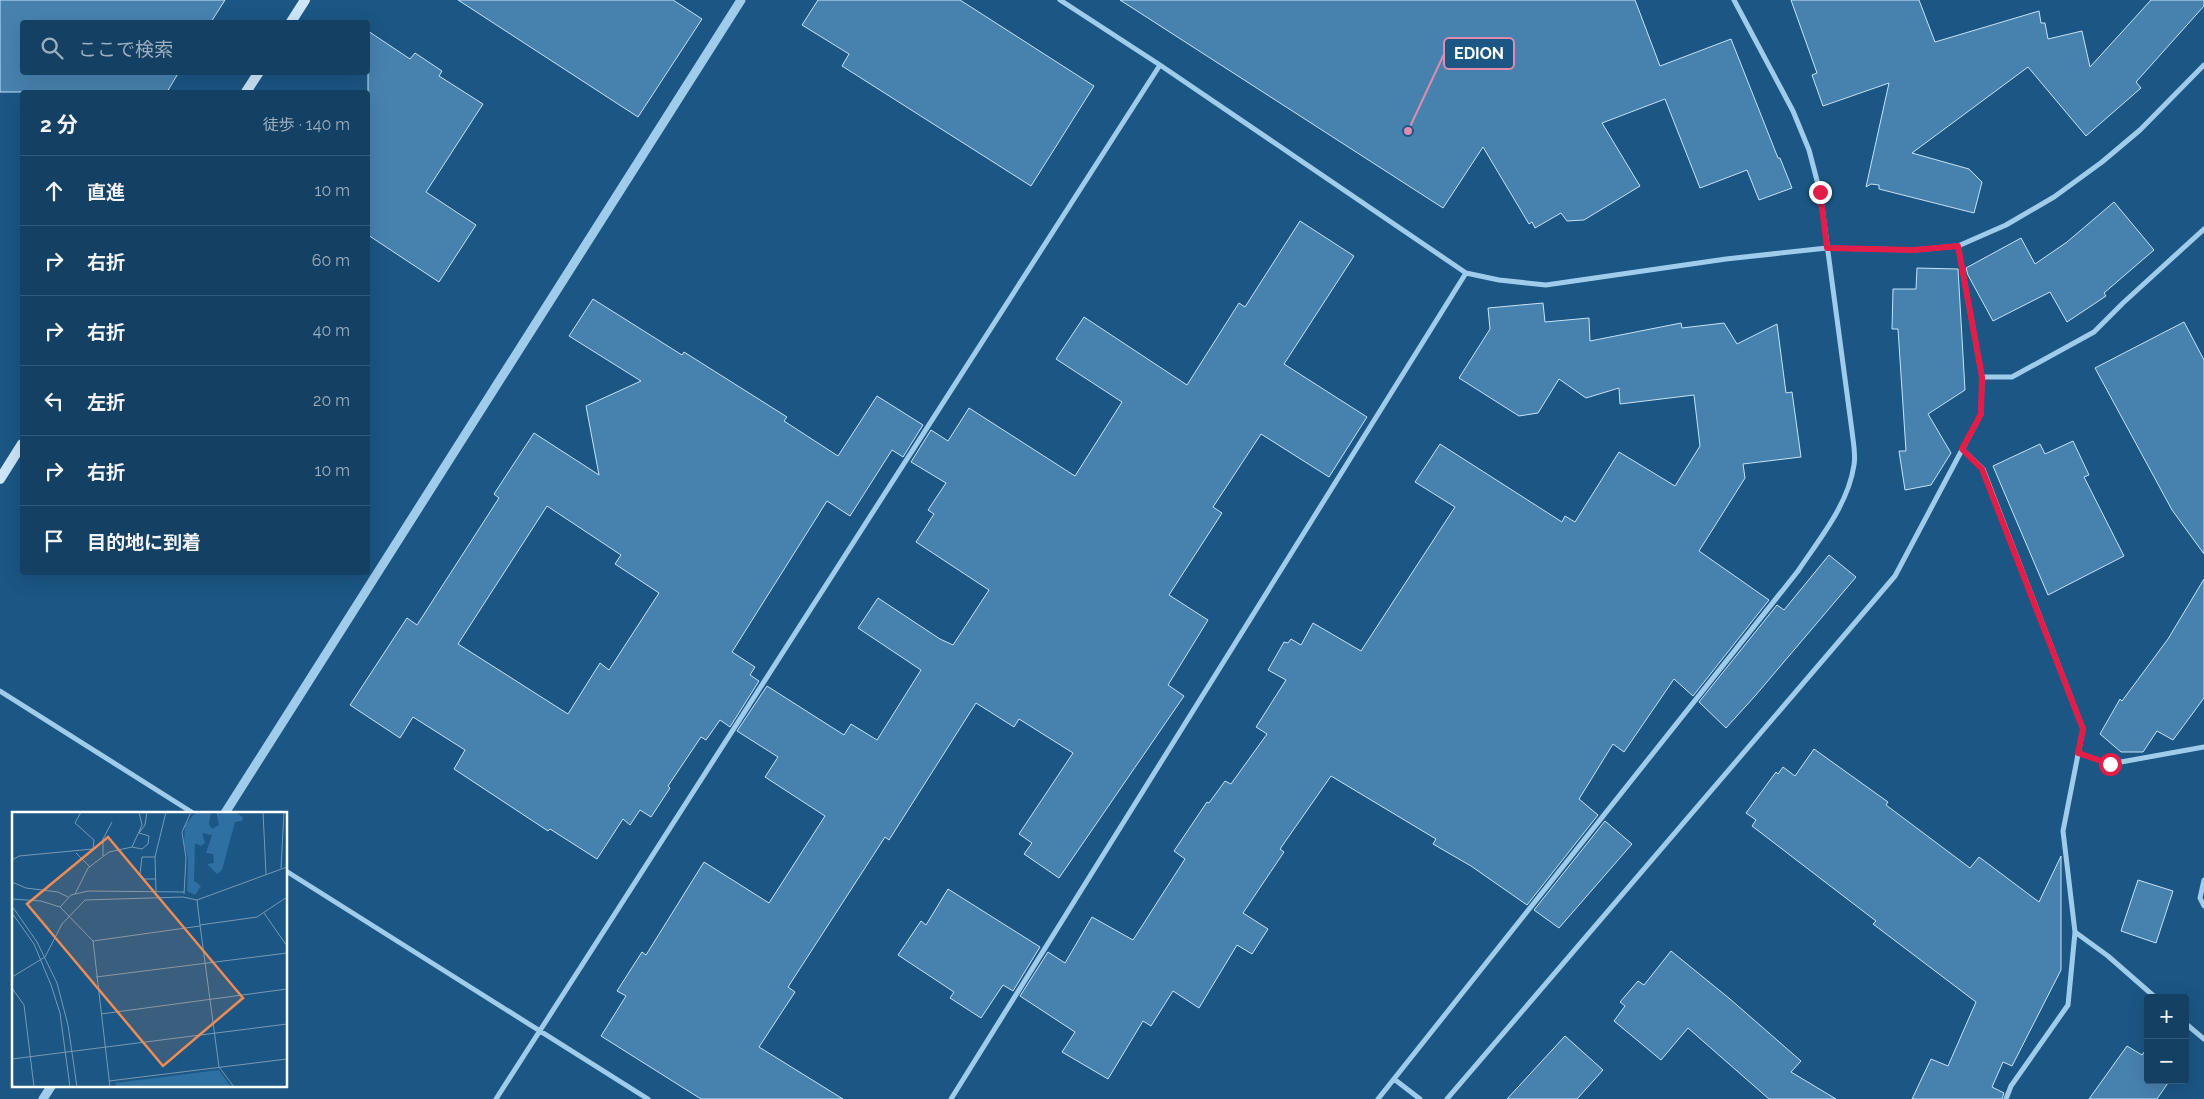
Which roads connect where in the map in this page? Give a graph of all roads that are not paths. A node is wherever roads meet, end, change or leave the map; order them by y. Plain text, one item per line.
1 (305, 0) edge
2 (741, 0) edge
3 (1060, 0) edge
4 (1734, 0) edge
5 (292, 20) edge
6 (1160, 65) junction
7 (2204, 65) edge
8 (257, 75) edge
9 (247, 90) edge
10 (2204, 229) edge
11 (1958, 246) junction
12 (1827, 248) junction
13 (1466, 273) junction
14 (1982, 377) junction
15 (20, 447) edge
16 (1962, 449) junction
17 (0, 479) edge
18 (0, 691) edge
19 (2204, 747) edge
20 (2078, 753) junction
21 (191, 812) edge
22 (226, 812) edge
23 (288, 872) edge
24 (2204, 880) edge
25 (2204, 906) edge
26 (2075, 932) junction
27 (2151, 994) edge
28 (2189, 1026) edge
29 (541, 1031) junction
30 (2204, 1039) edge
31 (1394, 1079) junction
32 (51, 1086) edge
33 (43, 1099) edge
34 (496, 1099) edge
35 (648, 1099) edge
36 (951, 1099) edge
37 (1378, 1099) edge
38 (1420, 1099) edge
39 (1447, 1099) edge
40 (2006, 1099) edge

1 - 5 main road
2 - 22 street
3 - 6 street
4 - 12 street
6 - 13 street
6 - 29 street
7 - 11 street
8 - 9 main road
10 - 14 street
11 - 12 street
11 - 14 street
12 - 13 street
12 - 31 street
13 - 36 street
14 - 16 street
15 - 17 main road
16 - 20 street
16 - 39 street
18 - 21 street
19 - 20 street
20 - 26 street
23 - 29 street
24 - 25 street
26 - 27 street
26 - 40 street
28 - 30 street
29 - 34 street
29 - 35 street
31 - 37 street
31 - 38 street
32 - 33 street

